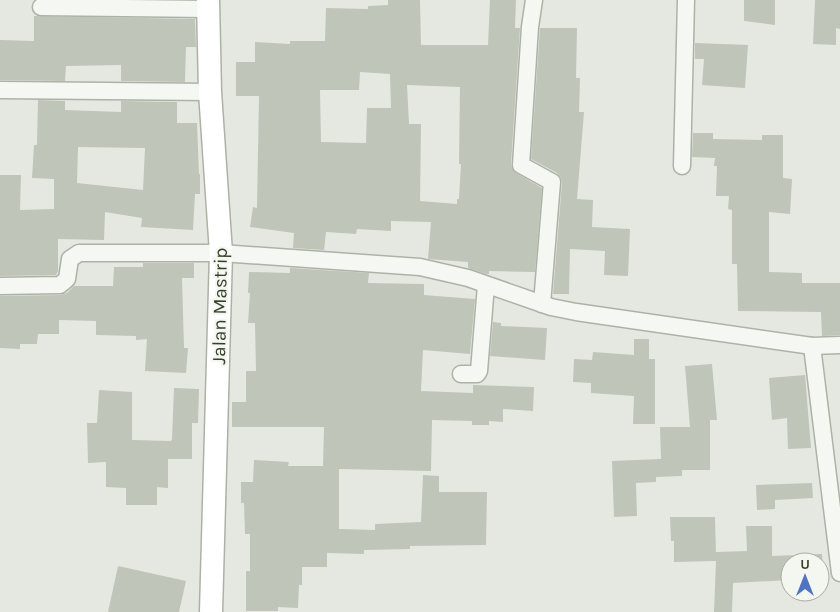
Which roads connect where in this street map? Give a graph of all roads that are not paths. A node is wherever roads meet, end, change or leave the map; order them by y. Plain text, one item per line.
1 (534, 0) edge
2 (686, 0) edge
3 (208, 5) edge
4 (41, 7) dead end
5 (0, 90) edge
6 (210, 92) junction
7 (682, 166) dead end
8 (221, 253) junction
9 (486, 285) junction
10 (0, 286) edge
11 (542, 304) junction
12 (840, 345) edge
13 (812, 346) junction
14 (461, 374) dead end
15 (840, 573) edge
16 (211, 612) edge

1 - 11 street
2 - 7 street
3 - 4 street
3 - 6 main road, Jalan Mastrip
5 - 6 street
6 - 8 main road, Jalan Mastrip
8 - 9 street
8 - 10 street
8 - 16 main road, Jalan Mastrip
9 - 11 street
9 - 14 street
11 - 13 street
12 - 13 street
13 - 15 street

